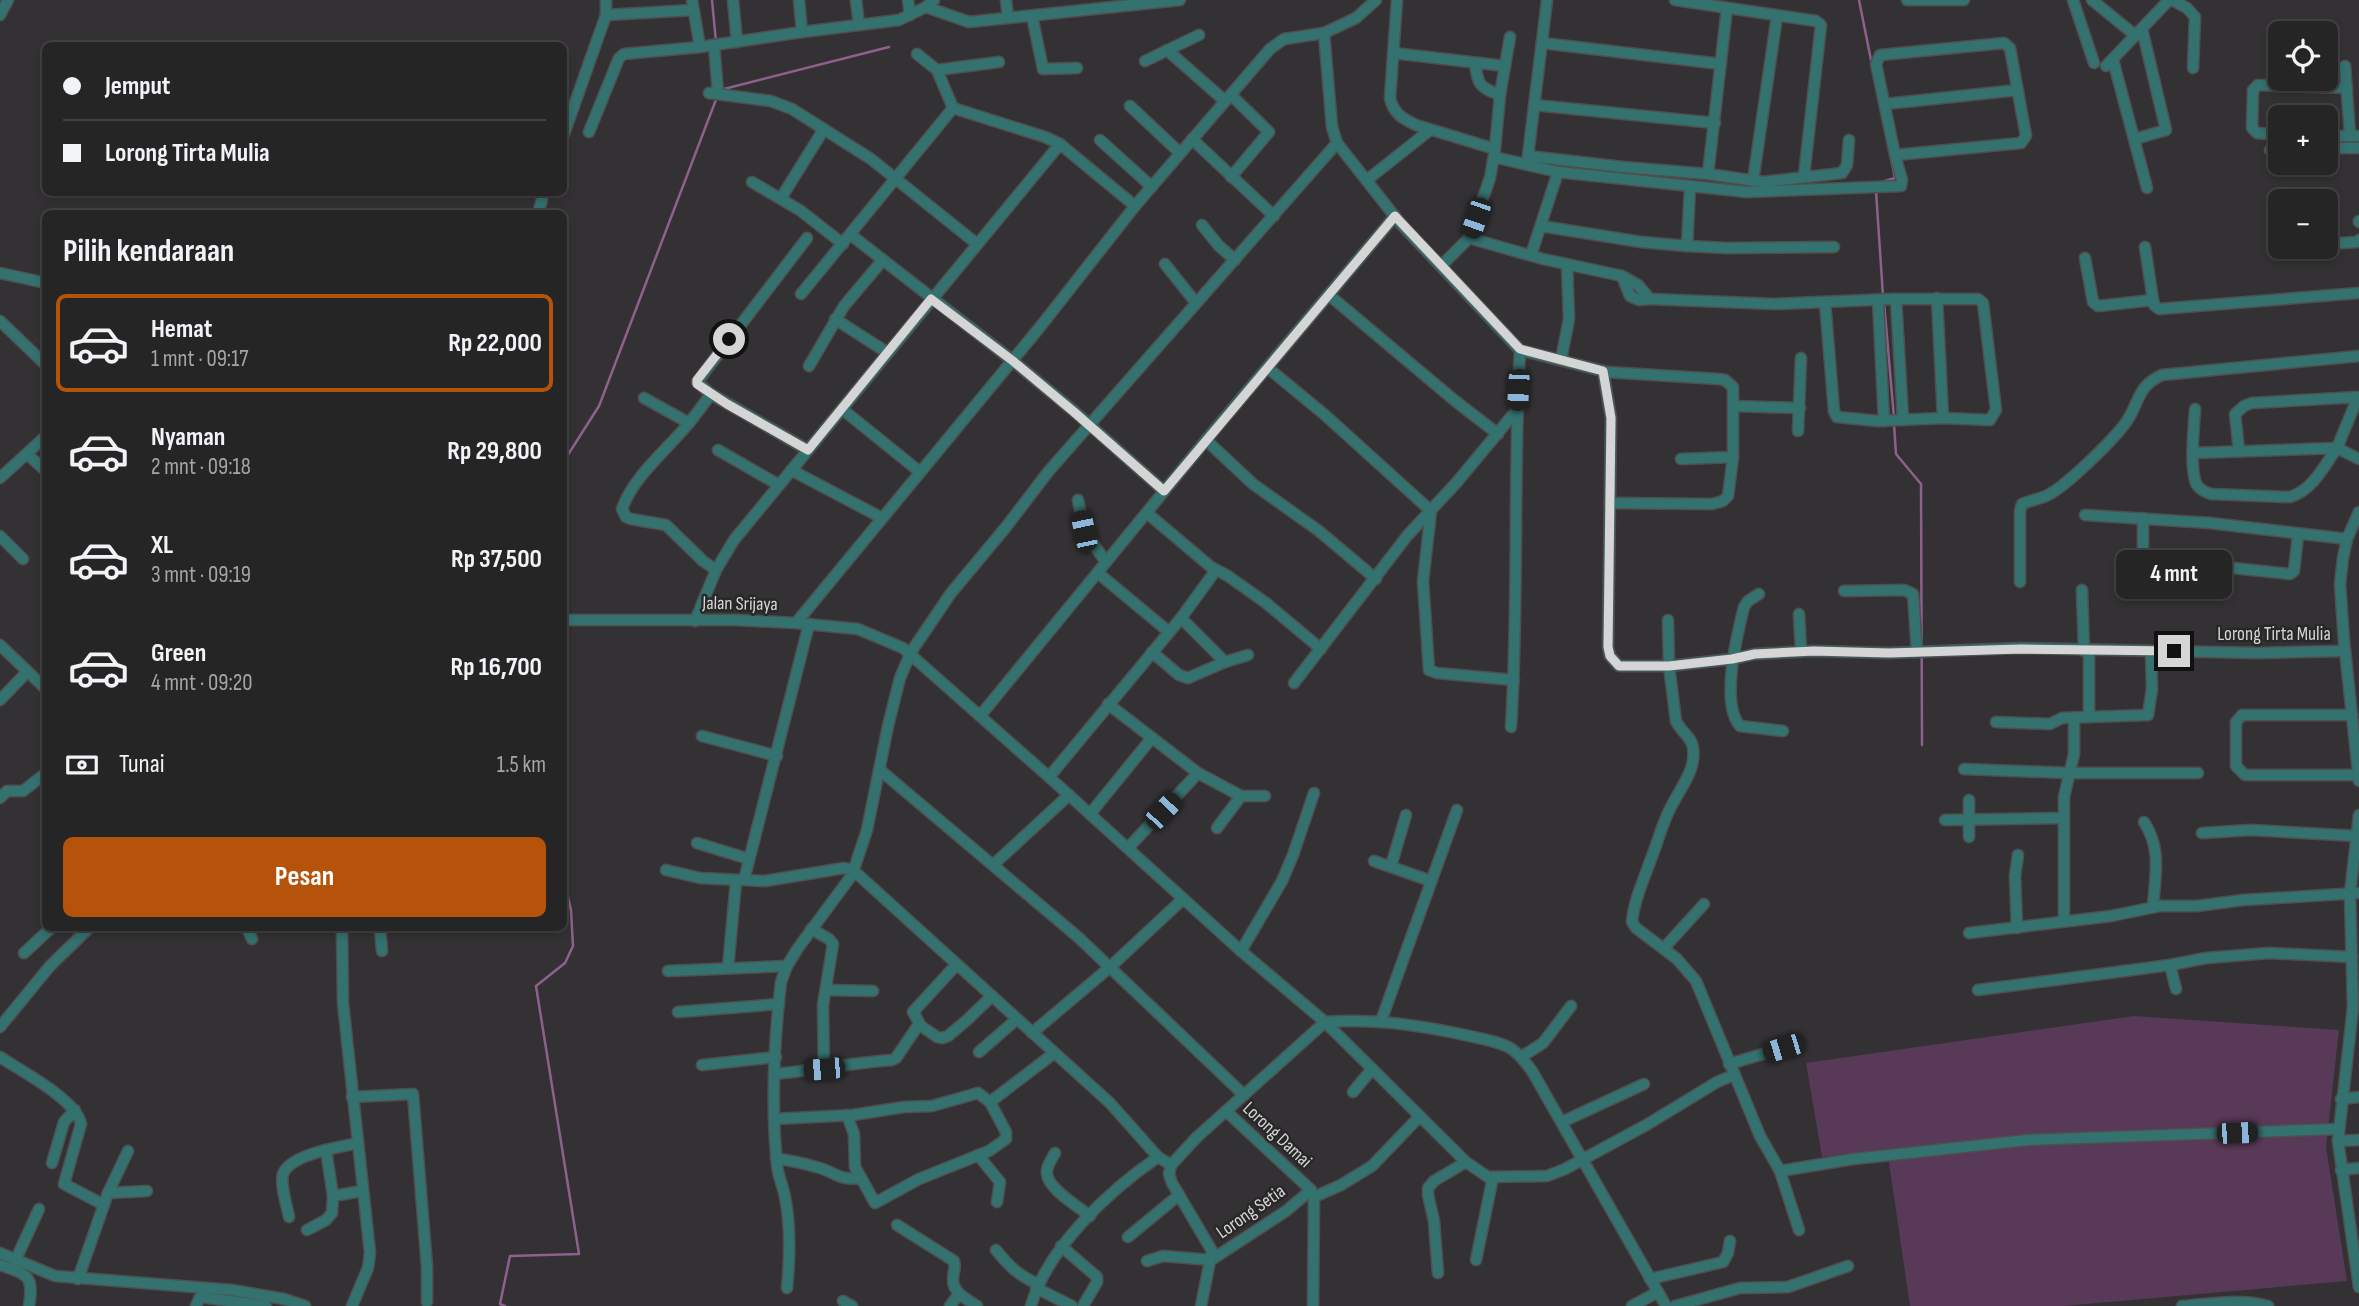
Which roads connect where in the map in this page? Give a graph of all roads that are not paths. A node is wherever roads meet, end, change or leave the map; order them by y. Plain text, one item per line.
1 (8, 0) edge
2 (606, 0) edge
3 (733, 0) edge
4 (799, 0) edge
5 (856, 0) edge
6 (908, 0) edge
7 (934, 0) edge
8 (1006, 0) edge
9 (1376, 0) edge
10 (1397, 0) edge
11 (1547, 0) edge
12 (1675, 0) edge
13 (1907, 0) edge
14 (1959, 0) edge
15 (2073, 0) edge
16 (2092, 0) edge
17 (2170, 0) edge
18 (1173, 1) edge
19 (692, 5) edge
20 (926, 7) junction
21 (1727, 8) junction
22 (0, 15) edge
23 (606, 15) junction
24 (910, 15) junction
25 (1032, 16) junction
26 (1777, 16) junction
27 (1008, 17) junction
28 (859, 26) junction
29 (802, 32) junction
30 (1324, 33) junction
31 (2139, 33) junction
32 (1199, 35) dead end
33 (1510, 37) dead end
34 (737, 42) junction
35 (1542, 43) junction
36 (716, 45) junction
37 (699, 47) junction
38 (1167, 50) junction
39 (1392, 53) junction
40 (917, 54) dead end
41 (1145, 61) dead end
42 (999, 62) dead end
43 (1475, 63) junction
44 (2094, 63) dead end
45 (1721, 64) junction
46 (1505, 66) junction
47 (2345, 66) dead end
48 (1077, 68) dead end
49 (2193, 68) dead end
50 (937, 70) junction
51 (2347, 88) junction
52 (2018, 90) junction
53 (1500, 95) junction
54 (1228, 98) junction
55 (1885, 104) junction
56 (1534, 105) junction
57 (1130, 106) dead end
58 (953, 108) junction
59 (1715, 123) junction
60 (567, 126) edge
61 (824, 129) junction
62 (1430, 130) junction
63 (589, 132) dead end
64 (2268, 134) edge
65 (2355, 135) edge
66 (1100, 139) dead end
67 (1192, 139) junction
68 (2135, 139) junction
69 (1849, 140) dead end
70 (1337, 143) junction
71 (1060, 144) junction
72 (2338, 148) edge
73 (2359, 148) edge
74 (1180, 153) junction
75 (1494, 153) junction
76 (1895, 155) junction
77 (1529, 161) junction
78 (1558, 172) junction
79 (1708, 174) junction
80 (1804, 176) junction
81 (1231, 177) junction
82 (895, 178) junction
83 (1367, 180) junction
84 (1753, 181) junction
85 (752, 182) dead end
86 (1152, 187) junction
87 (1690, 187) junction
88 (2147, 188) dead end
89 (781, 198) junction
90 (1135, 206) junction
91 (1274, 216) junction
92 (1395, 216) junction
93 (1202, 225) dead end
94 (1541, 226) junction
95 (851, 235) junction
96 (1469, 237) junction
97 (807, 238) dead end
98 (2359, 240) edge
99 (2338, 243) edge
100 (843, 244) junction
101 (977, 244) junction
102 (1687, 246) junction
103 (1835, 247) dead end
104 (2146, 247) dead end
105 (1531, 255) junction
106 (2085, 258) dead end
107 (1235, 260) junction
108 (882, 261) junction
109 (1165, 264) dead end
110 (1567, 264) junction
111 (1441, 266) junction
112 (0, 273) edge
113 (42, 280) edge
114 (2359, 293) edge
115 (801, 294) dead end
116 (1329, 295) junction
117 (1937, 298) junction
118 (931, 299) junction
119 (1894, 299) junction
120 (1879, 300) junction
121 (2153, 300) junction
122 (1825, 302) junction
123 (1196, 303) junction
124 (835, 319) junction
125 (0, 321) edge
126 (1520, 349) junction
127 (888, 353) junction
128 (2359, 356) edge
129 (1801, 358) dead end
130 (1562, 360) junction
131 (42, 361) edge
132 (1013, 361) junction
133 (809, 366) dead end
134 (1268, 368) junction
135 (1603, 371) junction
136 (711, 394) junction
137 (2359, 397) edge
138 (644, 398) dead end
139 (1733, 406) junction
140 (1800, 408) junction
141 (842, 409) junction
142 (2195, 409) dead end
143 (1517, 411) junction
144 (1944, 418) junction
145 (1902, 420) junction
146 (1886, 421) junction
147 (689, 423) junction
148 (1088, 424) junction
149 (1798, 431) dead end
150 (1498, 434) junction
151 (42, 440) edge
152 (1206, 440) junction
153 (2337, 448) junction
154 (718, 450) dead end
155 (808, 450) junction
156 (2239, 450) junction
157 (2193, 453) junction
158 (27, 454) junction
159 (1733, 457) junction
160 (1681, 458) dead end
161 (2359, 459) edge
162 (42, 467) edge
163 (791, 470) junction
164 (920, 472) junction
165 (0, 478) edge
166 (779, 485) junction
167 (1164, 491) junction
168 (1078, 500) dead end
169 (1610, 503) junction
170 (1431, 511) junction
171 (2359, 512) edge
172 (1147, 513) junction
173 (2085, 515) dead end
174 (882, 518) junction
175 (2143, 518) junction
176 (2298, 535) junction
177 (0, 536) edge
178 (2347, 539) junction
179 (23, 559) dead end
180 (1107, 562) junction
181 (716, 570) junction
182 (1216, 570) junction
183 (1098, 573) junction
184 (1376, 579) junction
185 (2020, 582) dead end
186 (2082, 590) dead end
187 (1844, 592) dead end
188 (1759, 594) dead end
189 (1799, 614) dead end
190 (1181, 618) junction
191 (567, 620) edge
192 (1668, 620) dead end
193 (695, 621) junction
194 (796, 623) junction
195 (810, 624) junction
196 (1169, 632) junction
197 (0, 645) edge
198 (1321, 649) junction
199 (2345, 650) junction
200 (1801, 651) junction
201 (2086, 651) junction
202 (2151, 651) junction
203 (911, 652) junction
204 (1152, 652) junction
205 (1922, 652) junction
206 (1248, 655) dead end
207 (1732, 659) junction
208 (1225, 662) junction
209 (1669, 666) junction
210 (27, 672) junction
211 (1514, 680) junction
212 (1294, 683) dead end
213 (42, 685) edge
214 (0, 700) edge
215 (1108, 704) junction
216 (2351, 715) junction
217 (980, 716) junction
218 (2089, 717) junction
219 (2074, 718) junction
220 (1996, 722) dead end
221 (1511, 727) dead end
222 (1783, 731) dead end
223 (702, 736) dead end
224 (1151, 739) junction
225 (2357, 750) edge
226 (776, 756) junction
227 (1964, 769) dead end
228 (880, 770) junction
229 (1198, 773) junction
230 (2069, 773) junction
231 (2198, 773) dead end
232 (2358, 775) edge
233 (42, 776) edge
234 (1049, 777) junction
235 (2359, 781) edge
236 (1314, 793) dead end
237 (1069, 794) junction
238 (1241, 796) junction
239 (1265, 796) dead end
240 (0, 798) edge
241 (1969, 800) dead end
242 (1457, 810) dead end
243 (1090, 814) junction
244 (1406, 815) dead end
245 (2063, 818) junction
246 (2359, 818) edge
247 (1969, 819) junction
248 (1945, 820) dead end
249 (2144, 822) dead end
250 (1217, 828) dead end
251 (2202, 833) dead end
252 (2357, 836) junction
253 (1969, 837) dead end
254 (697, 843) dead end
255 (1128, 848) junction
256 (2018, 855) dead end
257 (749, 859) junction
258 (1374, 861) dead end
259 (993, 865) junction
260 (1391, 866) junction
261 (666, 870) dead end
262 (853, 870) junction
263 (2356, 872) edge
264 (740, 880) junction
265 (1430, 881) junction
266 (2354, 893) edge
267 (1183, 900) junction
268 (1704, 904) dead end
269 (2153, 907) junction
270 (2064, 921) junction
271 (2017, 928) junction
272 (811, 929) junction
273 (48, 931) edge
274 (86, 931) edge
275 (342, 931) edge
276 (380, 931) edge
277 (1969, 933) dead end
278 (1664, 948) junction
279 (382, 951) dead end
280 (1241, 951) junction
281 (24, 953) dead end
282 (2351, 957) junction
283 (957, 965) junction
284 (2170, 965) junction
285 (787, 966) junction
286 (728, 968) junction
287 (1109, 968) junction
288 (668, 971) dead end
289 (2176, 989) dead end
290 (827, 990) junction
291 (1978, 990) dead end
292 (873, 991) dead end
293 (992, 996) junction
294 (779, 1004) junction
295 (1571, 1006) dead end
296 (2356, 1007) edge
297 (677, 1012) dead end
298 (1017, 1019) junction
299 (1381, 1021) junction
300 (1325, 1022) junction
301 (919, 1024) junction
302 (0, 1027) edge
303 (1032, 1033) junction
304 (1783, 1048) dead end
305 (2354, 1051) edge
306 (979, 1052) dead end
307 (1053, 1054) junction
308 (0, 1057) edge
309 (776, 1057) junction
310 (1521, 1057) junction
311 (1729, 1063) junction
312 (702, 1065) dead end
313 (824, 1069) junction
314 (1372, 1069) junction
315 (775, 1074) junction
316 (1734, 1074) junction
317 (1644, 1084) dead end
318 (1353, 1091) dead end
319 (1244, 1095) junction
320 (352, 1097) junction
321 (2359, 1097) edge
322 (2341, 1099) junction
323 (990, 1102) junction
324 (75, 1110) junction
325 (1226, 1111) junction
326 (847, 1115) junction
327 (1420, 1116) junction
328 (774, 1119) junction
329 (1562, 1122) junction
330 (2338, 1129) junction
331 (2359, 1139) edge
332 (2337, 1142) junction
333 (358, 1143) junction
334 (326, 1150) junction
335 (128, 1151) dead end
336 (1055, 1153) dead end
337 (978, 1155) junction
338 (1158, 1157) junction
339 (776, 1158) junction
340 (1582, 1158) junction
341 (1466, 1162) junction
342 (52, 1163) dead end
343 (1171, 1165) junction
344 (2359, 1168) edge
345 (2341, 1170) junction
346 (1780, 1171) junction
347 (1493, 1177) junction
348 (859, 1178) junction
349 (362, 1191) junction
350 (147, 1192) dead end
351 (108, 1193) junction
352 (1312, 1194) junction
353 (1179, 1195) junction
354 (333, 1196) junction
355 (997, 1202) dead end
356 (104, 1205) junction
357 (38, 1209) dead end
358 (1090, 1216) junction
359 (289, 1217) dead end
360 (897, 1225) dead end
361 (307, 1230) dead end
362 (1799, 1230) dead end
363 (1128, 1237) dead end
364 (1730, 1241) dead end
365 (1061, 1247) junction
366 (996, 1250) dead end
367 (0, 1253) edge
368 (16, 1259) junction
369 (1211, 1260) junction
370 (1476, 1260) dead end
371 (1147, 1261) dead end
372 (0, 1265) edge
373 (1848, 1266) dead end
374 (1438, 1273) dead end
375 (78, 1279) junction
376 (1650, 1279) junction
377 (1037, 1286) junction
378 (2359, 1287) edge
379 (787, 1288) dead end
380 (1658, 1292) junction
381 (959, 1294) junction
382 (427, 1302) dead end
383 (242, 1304) edge
384 (2205, 1305) edge
385 (29, 1306) edge
386 (196, 1306) edge
387 (266, 1306) edge
388 (305, 1306) edge
389 (352, 1306) edge
390 (950, 1306) edge
391 (977, 1306) edge
392 (1031, 1306) edge
393 (1072, 1306) edge
394 (1083, 1306) edge
395 (1201, 1306) edge
396 (1313, 1306) edge
397 (1632, 1306) edge
398 (1666, 1306) edge
399 (1675, 1306) edge
400 (2182, 1306) edge
401 (2268, 1306) edge

1 - 22 street
2 - 23 street
3 - 34 street
4 - 29 street
5 - 28 street
6 - 24 street
7 - 20 street
8 - 27 street
9 - 30 street
10 - 39 street
11 - 35 street
12 - 21 street
13 - 14 street
15 - 44 street
16 - 31 street
17 - 31 street
17 - 49 street
18 - 25 street
19 - 23 street
19 - 37 street
20 - 24 street
20 - 27 street
21 - 26 street
21 - 45 street
23 - 60 street
24 - 28 street
25 - 27 street
25 - 48 street
26 - 80 street
26 - 84 street
28 - 29 street
29 - 34 street
30 - 54 street
30 - 70 street
31 - 68 street
31 - 68 street
32 - 38 street
33 - 46 street
34 - 36 street
35 - 45 street
35 - 56 street
36 - 37 street
36 - 61 street
37 - 63 street
38 - 41 street
38 - 54 street
39 - 43 street
39 - 62 street
40 - 50 street
42 - 50 street
43 - 46 street
43 - 53 street
45 - 59 street
46 - 53 street
47 - 51 street
50 - 58 street
51 - 64 street
51 - 65 street
52 - 55 street
52 - 55 street
52 - 76 street
53 - 75 street
54 - 67 street
54 - 81 street
55 - 76 street
56 - 59 street
56 - 77 street
57 - 74 street
58 - 71 street
58 - 82 street
59 - 79 street
61 - 82 street
61 - 89 street
62 - 75 street
62 - 83 street
66 - 86 street
67 - 74 street
67 - 81 street
68 - 88 street
69 - 80 street
70 - 83 street
70 - 91 street
71 - 90 street
71 - 101 street
72 - 73 street
74 - 86 street
75 - 77 street
75 - 96 street
76 - 87 street
77 - 78 street
77 - 79 street
78 - 87 street
78 - 94 street
79 - 84 street
80 - 84 street
81 - 91 street
82 - 95 street
82 - 101 street
83 - 92 street
85 - 89 street
86 - 90 street
87 - 102 street
89 - 100 street
90 - 132 street
91 - 107 street
92 - 111 street
92 - 116 street
93 - 107 street
94 - 102 street
94 - 105 street
95 - 100 street
95 - 108 street
96 - 105 street
96 - 111 street
97 - 136 street
98 - 99 street
100 - 115 street
101 - 118 street
102 - 103 street
104 - 121 street
105 - 110 street
106 - 121 street
107 - 123 street
108 - 118 street
108 - 124 street
109 - 123 street
110 - 122 street
110 - 130 street
111 - 126 street
112 - 113 street
114 - 121 street
116 - 134 street
116 - 150 street
117 - 119 street
117 - 144 street
117 - 144 street
118 - 127 street
118 - 132 street
119 - 120 street
119 - 145 street
120 - 122 street
120 - 146 street
122 - 146 street
123 - 148 street
124 - 127 street
124 - 133 street
125 - 131 street
126 - 130 street
126 - 143 street
127 - 141 street
128 - 185 street
129 - 140 street
130 - 135 street
132 - 148 street
132 - 164 street
134 - 152 street
134 - 170 street
135 - 139 street
135 - 169 street, Lorong Tirta Mulia
136 - 147 street
136 - 155 street
137 - 153 street
137 - 156 street
138 - 147 street
139 - 140 street
139 - 159 street
140 - 149 street
141 - 155 street
141 - 164 street
142 - 157 street
143 - 150 street
143 - 211 street
144 - 145 street
145 - 146 street
147 - 181 street
148 - 167 street
148 - 203 street
150 - 170 street
151 - 158 street
152 - 167 street
152 - 184 street
153 - 156 street
153 - 157 street
153 - 161 street
154 - 166 street
155 - 163 street
156 - 157 street
158 - 162 street
158 - 165 street
159 - 160 street
159 - 169 street
163 - 166 street
163 - 174 street
164 - 174 street
166 - 181 street
167 - 172 street
168 - 180 street
169 - 209 street, Lorong Tirta Mulia
170 - 184 street
170 - 211 street
171 - 178 street
172 - 180 street
172 - 182 street
173 - 175 street
174 - 194 street
175 - 176 street
175 - 176 street
176 - 178 street
177 - 179 street
178 - 199 street
180 - 183 street
181 - 193 street
182 - 190 street
182 - 198 street
183 - 196 street
183 - 217 street
184 - 198 street
186 - 201 street
187 - 205 street
188 - 207 street
189 - 200 street
190 - 196 street
190 - 208 street
191 - 193 street, Jalan Srijaya
192 - 209 street
193 - 194 street, Jalan Srijaya
194 - 195 street, Jalan Srijaya
195 - 203 street, Jalan Srijaya
195 - 226 street
196 - 204 street
197 - 210 street
198 - 212 street
199 - 202 street, Lorong Tirta Mulia
199 - 216 street
200 - 205 street, Lorong Tirta Mulia
200 - 207 street, Lorong Tirta Mulia
201 - 202 street, Lorong Tirta Mulia
201 - 205 street, Lorong Tirta Mulia
201 - 218 street
202 - 218 street
203 - 217 street, Jalan Srijaya
203 - 228 street
204 - 208 street
204 - 215 street
206 - 208 street
207 - 209 street, Lorong Tirta Mulia
207 - 222 street
209 - 278 street
210 - 213 street
210 - 214 street
211 - 221 street
215 - 224 street
215 - 234 street
216 - 225 street
216 - 232 street
217 - 234 street, Jalan Srijaya
218 - 219 street
219 - 220 street
219 - 230 street
223 - 226 street
224 - 229 street
224 - 243 street
225 - 232 street
226 - 257 street
227 - 230 street
228 - 259 street
228 - 262 street
229 - 238 street
229 - 255 street
230 - 231 street
230 - 245 street
232 - 235 street
233 - 240 street
234 - 237 street, Jalan Srijaya
236 - 280 street
237 - 243 street, Jalan Srijaya
237 - 259 street
238 - 239 street
238 - 250 street
241 - 247 street
242 - 265 street
243 - 255 street, Jalan Srijaya
244 - 260 street
245 - 247 street
245 - 270 street
246 - 252 street
247 - 248 street
247 - 253 street
249 - 269 street
251 - 252 street
252 - 263 street
254 - 257 street
255 - 267 street, Jalan Srijaya
256 - 271 street
257 - 264 street
258 - 260 street
259 - 287 street
260 - 265 street
261 - 264 street
262 - 264 street
262 - 272 street
262 - 283 street
263 - 266 street
264 - 286 street
265 - 299 street
266 - 269 street
266 - 282 street
267 - 280 street, Jalan Srijaya
267 - 287 street
268 - 278 street
269 - 270 street
270 - 271 street
271 - 277 street
272 - 285 street
272 - 290 street
273 - 281 street
274 - 302 street
275 - 320 street
276 - 279 street
278 - 311 street
280 - 300 street, Jalan Srijaya
282 - 284 street
282 - 296 street
283 - 293 street
283 - 301 street
284 - 289 street
284 - 291 street
285 - 286 street
285 - 294 street
286 - 288 street
287 - 303 street
287 - 319 street
290 - 292 street
290 - 313 street
293 - 298 street
293 - 301 street
294 - 297 street
294 - 309 street
295 - 310 street
296 - 305 street
298 - 303 street
298 - 306 street
299 - 300 street
299 - 310 street
300 - 314 street, Jalan Srijaya
300 - 319 street
301 - 313 street
303 - 307 street
304 - 311 street
305 - 322 street
307 - 323 street
307 - 338 street
308 - 324 street
309 - 312 street
309 - 315 street
310 - 329 street
311 - 316 street
313 - 315 street
314 - 318 street
314 - 327 street, Jalan Srijaya
315 - 328 street
316 - 340 street
316 - 346 street
317 - 329 street
319 - 325 street
320 - 333 street
320 - 382 street
321 - 322 street
322 - 330 street
323 - 326 street
323 - 337 street
324 - 342 street
324 - 356 street
325 - 343 street
325 - 352 street, Lorong Damai
326 - 328 street
326 - 348 street
327 - 341 street, Jalan Srijaya
327 - 352 street, Lorong Setia
328 - 339 street
329 - 340 street
330 - 332 street
330 - 346 street
331 - 332 street
332 - 345 street
333 - 334 street
333 - 349 street
334 - 354 street
334 - 359 street
335 - 351 street
336 - 358 street
337 - 348 street
337 - 355 street
338 - 343 street
338 - 358 street
339 - 348 street
339 - 379 street
340 - 347 street
340 - 376 street
341 - 347 street, Jalan Srijaya
341 - 374 street
343 - 353 street
344 - 345 street
345 - 378 street
346 - 362 street
347 - 370 street
349 - 354 street
349 - 389 street
350 - 351 street
351 - 356 street
352 - 369 street, Lorong Setia
352 - 396 street, Lorong Damai
353 - 363 street
353 - 369 street
354 - 361 street
356 - 375 street
357 - 368 street
358 - 365 street
360 - 381 street
364 - 376 street
365 - 377 street
365 - 394 street
366 - 377 street
367 - 368 street
368 - 375 street
369 - 371 street
369 - 395 street
372 - 385 street
373 - 399 street
375 - 388 street
376 - 380 street
377 - 392 street
377 - 393 street
380 - 397 street
380 - 398 street
381 - 390 street
381 - 391 street
383 - 386 street
383 - 387 street
384 - 400 street
384 - 401 street

